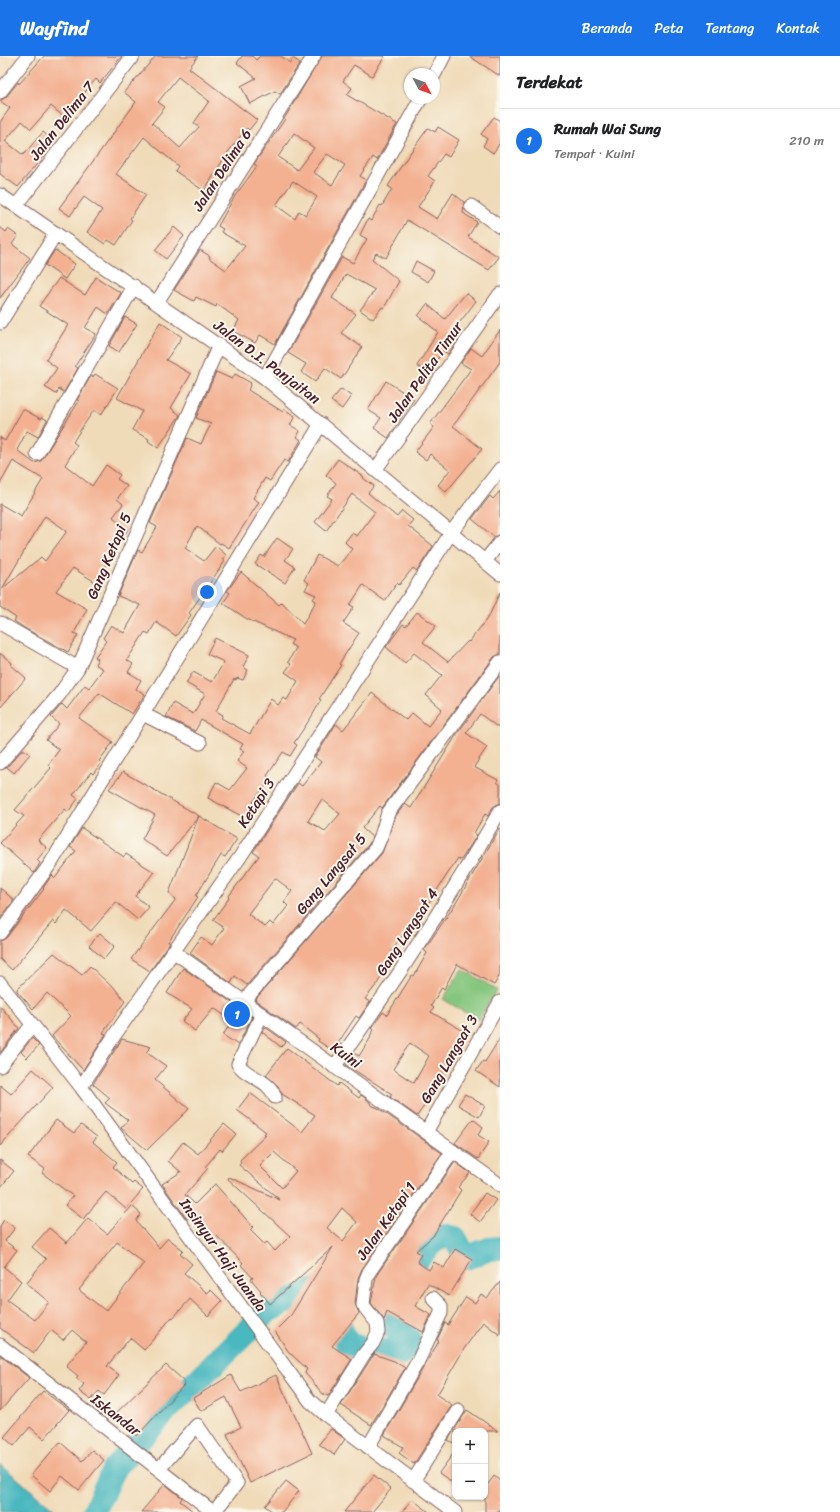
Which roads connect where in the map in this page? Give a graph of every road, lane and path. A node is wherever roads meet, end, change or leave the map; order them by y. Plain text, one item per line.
1 (28, 56) edge
2 (133, 56) edge
3 (314, 56) edge
4 (444, 56) edge
5 (438, 68) edge
6 (0, 92) edge
7 (418, 104) edge
8 (0, 195) edge
9 (16, 206) junction
10 (471, 206) dead end
11 (500, 227) edge
12 (56, 233) junction
13 (134, 286) junction
14 (500, 294) edge
15 (157, 302) junction
16 (0, 323) edge
17 (220, 345) junction
18 (266, 378) junction
19 (321, 424) junction
20 (37, 454) dead end
21 (376, 469) junction
22 (500, 469) edge
23 (451, 533) junction
24 (500, 542) edge
25 (485, 561) junction
26 (500, 574) edge
27 (0, 623) edge
28 (500, 662) edge
29 (78, 668) junction
30 (143, 714) junction
31 (200, 743) dead end
32 (0, 763) edge
33 (500, 811) edge
34 (0, 933) edge
35 (173, 950) junction
36 (0, 983) edge
37 (244, 1001) junction
38 (500, 1002) edge
39 (262, 1014) junction
40 (32, 1025) junction
41 (0, 1066) edge
42 (334, 1067) junction
43 (81, 1087) junction
44 (275, 1097) dead end
45 (426, 1132) junction
46 (453, 1151) junction
47 (500, 1185) edge
48 (433, 1298) dead end
49 (0, 1345) edge
50 (458, 1410) dead end
51 (326, 1415) junction
52 (368, 1446) junction
53 (154, 1465) junction
54 (414, 1481) junction
55 (213, 1512) edge
56 (454, 1512) edge

1 - 6 street
2 - 9 street, Jalan Delima 7
3 - 15 street, Jalan Delima 6
4 - 5 street
7 - 18 street
8 - 9 street, Jalan D.I. Panjaitan
9 - 12 street, Jalan D.I. Panjaitan
10 - 11 street
12 - 13 street, Jalan D.I. Panjaitan
12 - 16 street
13 - 15 street, Jalan D.I. Panjaitan
13 - 20 street
14 - 21 street, Jalan Pelita Timur
15 - 17 street, Jalan D.I. Panjaitan
17 - 18 street, Jalan D.I. Panjaitan
17 - 29 street, Gang Ketapi 5
18 - 19 street, Jalan D.I. Panjaitan
19 - 21 street, Jalan D.I. Panjaitan
19 - 30 street
21 - 23 street, Jalan D.I. Panjaitan
22 - 23 street, Ketapi 3
23 - 25 street, Jalan D.I. Panjaitan
23 - 35 street, Ketapi 3
24 - 25 street
25 - 26 street, Jalan D.I. Panjaitan
27 - 29 street
28 - 37 street, Gang Langsat 5
29 - 32 street, Gang Ketapi 5
30 - 31 street
30 - 34 street
33 - 42 street, Gang Langsat 4
35 - 37 street, Kuini
35 - 43 street, Ketapi 3
36 - 40 street, Insinyur Haji Juanda
37 - 39 street, Kuini
38 - 45 street, Gang Langsat 3
39 - 42 street, Kuini
39 - 44 street
40 - 41 street
40 - 43 street, Insinyur Haji Juanda
42 - 45 street, Kuini
43 - 51 street, Insinyur Haji Juanda
45 - 46 street, Kuini
46 - 47 street, Kuini
46 - 51 street, Jalan Ketapi 1
48 - 52 street
49 - 53 street, Iskandar
50 - 54 street
51 - 52 street, Insinyur Haji Juanda
52 - 54 street, Insinyur Haji Juanda
53 - 55 street, Iskandar
53 - 55 street
54 - 56 street, Insinyur Haji Juanda

